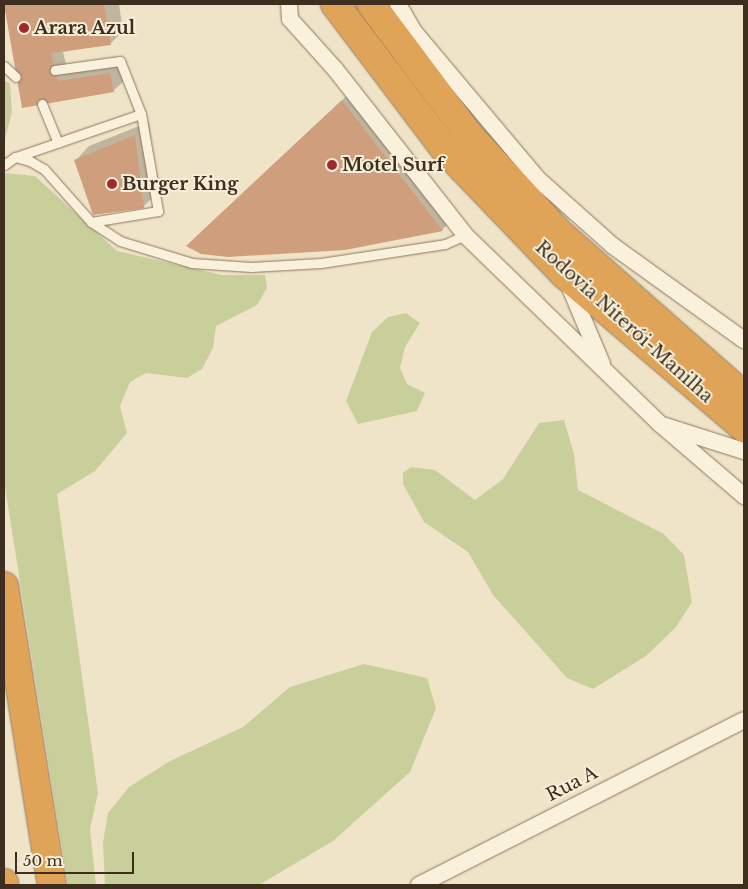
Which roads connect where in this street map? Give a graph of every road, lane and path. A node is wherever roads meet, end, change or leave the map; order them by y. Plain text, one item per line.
1 (279, 4) edge
2 (335, 4) edge
3 (371, 4) edge
4 (398, 4) edge
5 (289, 12) edge
6 (4, 66) edge
7 (55, 70) dead end
8 (16, 77) dead end
9 (42, 104) dead end
10 (141, 114) junction
11 (58, 142) junction
12 (15, 158) junction
13 (4, 164) edge
14 (91, 222) junction
15 (466, 235) junction
16 (603, 255) junction
17 (564, 274) junction
18 (744, 340) edge
19 (605, 372) junction
20 (744, 396) edge
21 (660, 424) junction
22 (744, 428) edge
23 (744, 451) edge
24 (744, 496) edge
25 (4, 586) edge
26 (744, 720) edge
27 (52, 885) edge
28 (419, 885) edge

1 - 5 lane
2 - 17 highway, Rodovia Niterói-Manilha
3 - 16 highway, Rodovia Niterói-Manilha
4 - 16 street
5 - 15 street
6 - 8 lane
7 - 10 lane
9 - 11 lane
10 - 11 lane
10 - 14 lane
11 - 12 lane
12 - 13 lane
12 - 14 lane
14 - 15 lane
15 - 19 street
16 - 18 street
16 - 20 highway, Rodovia Niterói-Manilha
17 - 19 street
17 - 22 highway, Rodovia Niterói-Manilha
19 - 21 street
21 - 23 street
21 - 24 street
25 - 27 highway
26 - 28 street, Rua A

